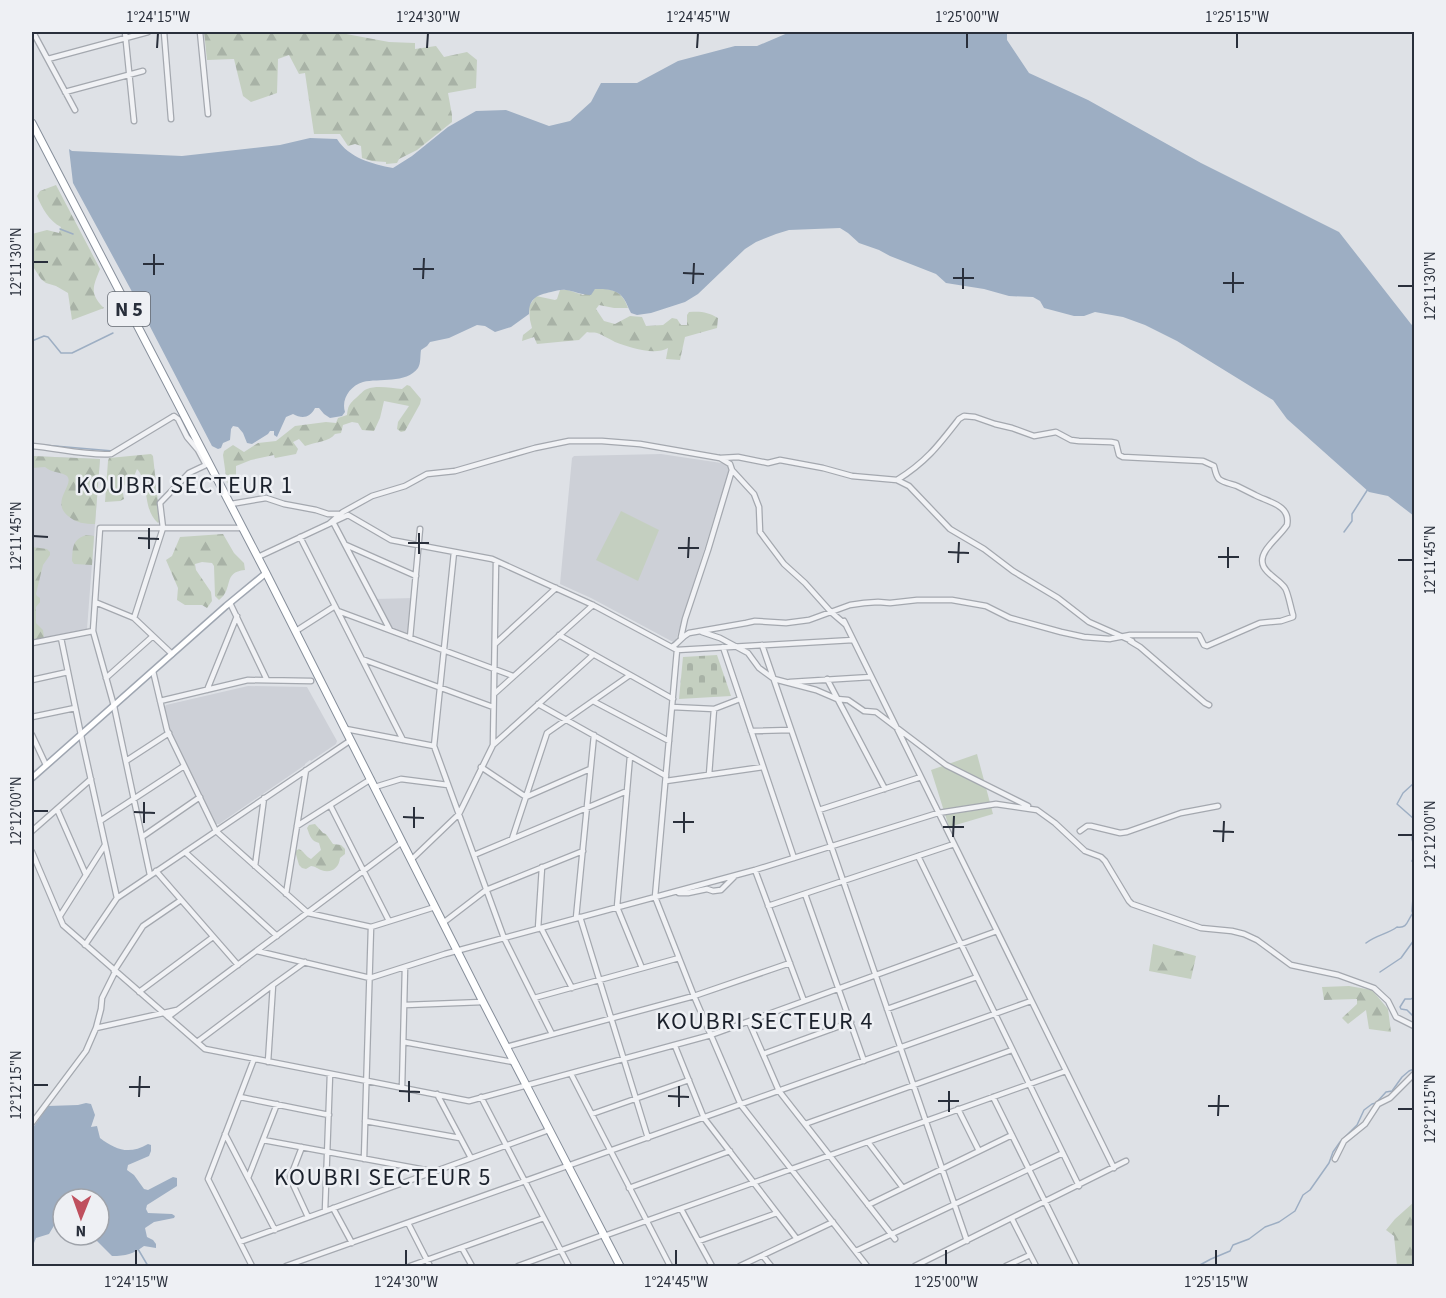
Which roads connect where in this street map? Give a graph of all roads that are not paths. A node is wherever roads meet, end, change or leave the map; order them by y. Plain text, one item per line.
1 (33, 32) edge
2 (148, 32) edge
3 (164, 32) edge
4 (200, 32) edge
5 (126, 34) edge
6 (48, 59) junction
7 (142, 71) dead end
8 (130, 74) junction
9 (65, 92) junction
10 (75, 110) dead end
11 (208, 114) dead end
12 (171, 119) dead end
13 (134, 122) dead end
14 (32, 123) edge
15 (32, 446) edge
16 (720, 458) junction
17 (208, 464) junction
18 (732, 470) junction
19 (897, 480) junction
20 (231, 504) junction
21 (339, 514) junction
22 (346, 516) junction
23 (332, 522) junction
24 (163, 528) junction
25 (243, 528) junction
26 (420, 529) dead end
27 (300, 537) junction
28 (346, 545) junction
29 (419, 545) junction
30 (454, 552) junction
31 (258, 557) junction
32 (496, 561) junction
33 (266, 573) junction
34 (416, 576) junction
35 (556, 588) junction
36 (95, 602) junction
37 (230, 603) junction
38 (593, 604) junction
39 (336, 608) junction
40 (831, 612) junction
41 (237, 616) junction
42 (134, 618) junction
43 (390, 630) junction
44 (93, 631) junction
45 (296, 631) junction
46 (700, 631) junction
47 (559, 635) junction
48 (153, 636) junction
49 (681, 637) junction
50 (1121, 637) junction
51 (61, 638) junction
52 (410, 638) junction
53 (1109, 639) junction
54 (853, 640) junction
55 (1132, 641) junction
56 (32, 644) edge
57 (495, 644) junction
58 (762, 645) junction
59 (738, 646) junction
60 (723, 647) junction
61 (675, 649) junction
62 (444, 650) junction
63 (172, 654) junction
64 (593, 655) junction
65 (362, 659) junction
66 (494, 669) junction
67 (153, 671) junction
68 (68, 672) junction
69 (630, 675) junction
70 (513, 676) junction
71 (871, 677) junction
72 (106, 678) junction
73 (827, 679) junction
74 (32, 680) edge
75 (267, 680) junction
76 (310, 681) dead end
77 (775, 681) junction
78 (784, 682) junction
79 (440, 687) junction
80 (207, 690) junction
81 (494, 694) junction
82 (673, 699) junction
83 (740, 699) junction
84 (837, 699) junction
85 (160, 701) junction
86 (593, 701) junction
87 (538, 704) junction
88 (1209, 705) dead end
89 (114, 706) junction
90 (494, 707) junction
91 (672, 707) junction
92 (75, 708) junction
93 (714, 710) junction
94 (32, 717) edge
95 (566, 720) junction
96 (896, 728) junction
97 (346, 729) junction
98 (791, 730) junction
99 (751, 731) junction
100 (169, 733) junction
101 (32, 735) edge
102 (81, 735) junction
103 (594, 735) junction
104 (351, 739) junction
105 (403, 740) junction
106 (669, 741) junction
107 (493, 745) junction
108 (434, 746) junction
109 (630, 756) junction
110 (126, 761) junction
111 (46, 765) junction
112 (184, 766) junction
113 (482, 767) junction
114 (764, 767) junction
115 (590, 769) junction
116 (306, 770) junction
117 (709, 775) junction
118 (921, 777) junction
119 (32, 778) edge
120 (666, 778) junction
121 (91, 779) junction
122 (371, 779) junction
123 (448, 785) junction
124 (375, 787) junction
125 (885, 789) junction
126 (627, 791) junction
127 (200, 797) junction
128 (526, 797) junction
129 (264, 798) junction
130 (134, 799) junction
131 (330, 805) junction
132 (1218, 806) dead end
133 (587, 808) junction
134 (57, 809) junction
135 (819, 810) junction
136 (1037, 810) junction
137 (938, 813) junction
138 (459, 814) junction
139 (100, 821) junction
140 (297, 826) junction
141 (32, 831) edge
142 (216, 831) junction
143 (1080, 831) dead end
144 (142, 837) junction
145 (512, 839) junction
146 (402, 842) junction
147 (954, 844) junction
148 (105, 845) junction
149 (831, 846) junction
150 (583, 851) junction
151 (32, 852) edge
152 (185, 852) junction
153 (474, 855) junction
154 (918, 856) junction
155 (794, 858) junction
156 (411, 860) junction
157 (255, 866) junction
158 (542, 867) junction
159 (755, 870) junction
160 (156, 871) junction
161 (363, 871) junction
162 (86, 875) junction
163 (150, 875) junction
164 (735, 875) junction
165 (843, 881) junction
166 (486, 890) junction
167 (671, 893) junction
168 (286, 894) junction
169 (805, 894) junction
170 (117, 897) junction
171 (655, 897) junction
172 (181, 900) junction
173 (768, 906) junction
174 (435, 907) junction
175 (617, 907) junction
176 (308, 913) junction
177 (59, 916) junction
178 (578, 918) junction
179 (389, 921) junction
180 (443, 923) junction
181 (371, 927) junction
182 (539, 928) junction
183 (997, 931) junction
184 (277, 936) junction
185 (213, 938) junction
186 (504, 938) junction
187 (961, 944) junction
188 (86, 945) junction
189 (257, 951) junction
190 (457, 951) junction
191 (679, 958) junction
192 (304, 962) junction
193 (790, 963) junction
194 (238, 965) junction
195 (405, 967) junction
196 (642, 968) junction
197 (115, 971) junction
198 (876, 975) junction
199 (977, 977) junction
200 (370, 978) junction
201 (599, 980) junction
202 (273, 985) junction
203 (572, 988) junction
204 (839, 989) junction
205 (139, 992) junction
206 (694, 996) junction
207 (534, 998) junction
208 (804, 1001) junction
209 (1031, 1001) junction
210 (483, 1002) junction
211 (405, 1005) junction
212 (887, 1009) junction
213 (995, 1014) junction
214 (166, 1016) junction
215 (611, 1018) junction
216 (749, 1022) junction
217 (851, 1022) junction
218 (1414, 1026) edge
219 (95, 1029) junction
220 (552, 1034) junction
221 (711, 1035) junction
222 (197, 1042) junction
223 (404, 1042) junction
224 (675, 1046) junction
225 (506, 1047) junction
226 (900, 1048) junction
227 (1012, 1050) junction
228 (763, 1054) junction
229 (254, 1059) junction
230 (624, 1059) junction
231 (864, 1061) junction
232 (268, 1062) junction
233 (514, 1062) junction
234 (1065, 1071) junction
235 (330, 1074) junction
236 (571, 1074) junction
237 (1414, 1074) edge
238 (689, 1080) junction
239 (367, 1081) junction
240 (1029, 1084) junction
241 (526, 1086) junction
242 (913, 1086) junction
243 (402, 1088) junction
244 (779, 1091) junction
245 (437, 1094) junction
246 (240, 1097) junction
247 (993, 1097) junction
248 (481, 1098) junction
249 (636, 1099) junction
250 (277, 1104) junction
251 (741, 1104) junction
252 (958, 1109) junction
253 (329, 1114) junction
254 (592, 1114) junction
255 (704, 1118) junction
256 (365, 1121) junction
257 (926, 1121) junction
258 (32, 1123) edge
259 (805, 1124) junction
260 (549, 1130) junction
261 (225, 1134) junction
262 (1012, 1135) junction
263 (460, 1138) junction
264 (648, 1138) junction
265 (263, 1140) junction
266 (868, 1142) junction
267 (506, 1145) junction
268 (302, 1147) junction
269 (610, 1151) junction
270 (979, 1151) junction
271 (328, 1152) junction
272 (730, 1152) junction
273 (1063, 1153) junction
274 (830, 1155) junction
275 (471, 1158) junction
276 (364, 1159) junction
277 (1335, 1159) dead end
278 (1126, 1161) dead end
279 (568, 1166) junction
280 (1114, 1168) junction
281 (792, 1169) junction
282 (942, 1169) junction
283 (1029, 1169) junction
284 (433, 1172) junction
285 (248, 1178) junction
286 (525, 1182) junction
287 (754, 1183) junction
288 (1079, 1186) junction
289 (629, 1188) junction
290 (903, 1188) junction
291 (1046, 1202) junction
292 (954, 1204) junction
293 (868, 1205) junction
294 (333, 1208) junction
295 (681, 1209) junction
296 (325, 1211) junction
297 (777, 1213) junction
298 (308, 1217) junction
299 (544, 1218) junction
300 (1012, 1219) junction
301 (646, 1221) junction
302 (833, 1222) junction
303 (408, 1223) junction
304 (274, 1230) junction
305 (604, 1235) junction
306 (893, 1237) junction
307 (797, 1239) junction
308 (699, 1241) junction
309 (967, 1241) junction
310 (240, 1242) junction
311 (352, 1243) junction
312 (462, 1248) junction
313 (561, 1251) junction
314 (856, 1251) junction
315 (1030, 1255) junction
316 (763, 1256) junction
317 (427, 1260) junction
318 (294, 1265) edge
319 (526, 1265) edge
320 (252, 1266) edge
321 (286, 1266) edge
322 (410, 1266) edge
323 (430, 1266) edge
324 (472, 1266) edge
325 (518, 1266) edge
326 (569, 1266) edge
327 (620, 1266) edge
328 (670, 1266) edge
329 (712, 1266) edge
330 (740, 1266) edge
331 (771, 1266) edge
332 (867, 1266) edge
333 (915, 1266) edge
334 (1006, 1266) edge
335 (1036, 1266) edge
336 (1077, 1266) edge

1 - 6 street
2 - 5 street
3 - 12 street
4 - 11 street
5 - 6 street
5 - 8 street
6 - 9 street
7 - 8 street
8 - 9 street
8 - 13 street
9 - 10 street
14 - 17 highway, N 5
15 - 17 street
16 - 18 street
16 - 19 street
16 - 21 street
17 - 20 highway, N 5
17 - 24 street
18 - 40 street
18 - 49 street
19 - 50 street
19 - 50 street
20 - 21 street
20 - 25 highway, N 5
21 - 22 street
21 - 23 street
22 - 23 street
22 - 29 street
23 - 27 street
23 - 28 street
24 - 25 street
24 - 36 street
24 - 42 street
25 - 31 highway, N 5
26 - 29 street
27 - 31 street
27 - 39 street
28 - 34 street
28 - 43 street
29 - 30 street
29 - 34 street
30 - 32 street
30 - 62 street
31 - 33 highway, N 5
32 - 35 street
32 - 57 street
33 - 37 main road
33 - 45 highway, N 5
34 - 52 street
35 - 38 street
35 - 57 street
36 - 42 street
36 - 44 street
37 - 41 street
37 - 63 main road
38 - 47 street
38 - 61 street
39 - 43 street
39 - 45 street
39 - 65 street
40 - 46 street
40 - 53 street
40 - 54 street
41 - 75 street
41 - 80 street
42 - 48 street
43 - 52 street
44 - 51 street
44 - 72 street
45 - 97 highway, N 5
46 - 49 street
46 - 59 street
47 - 64 street
47 - 70 street
48 - 63 street
48 - 72 street
49 - 61 street
50 - 53 street
50 - 55 street
51 - 56 street
51 - 68 street
52 - 62 street
53 - 55 street
54 - 58 street
54 - 71 street
55 - 88 street
57 - 66 street
58 - 59 street
58 - 77 street
59 - 60 street
59 - 77 street
60 - 61 street
60 - 83 street
61 - 82 street
62 - 66 street
62 - 79 street
63 - 67 main road
64 - 69 street
64 - 87 street
65 - 79 street
65 - 105 street
66 - 70 street
66 - 81 street
67 - 85 street
67 - 89 main road
68 - 74 street
68 - 92 street
69 - 82 street
69 - 86 street
70 - 81 street
71 - 73 street
71 - 96 street
72 - 89 street
73 - 78 street
73 - 84 street
75 - 76 street
75 - 80 street
77 - 78 street
77 - 98 street
78 - 84 street
79 - 90 street
79 - 108 street
80 - 85 street
81 - 90 street
82 - 91 street
83 - 93 street
83 - 99 street
84 - 96 street
84 - 125 street
85 - 100 street
86 - 95 street
86 - 106 street
87 - 95 street
87 - 107 street
89 - 102 main road
89 - 110 street
90 - 107 street
91 - 93 street
91 - 106 street
92 - 94 street
92 - 102 street
93 - 117 street
95 - 103 street
95 - 128 street
96 - 118 street
96 - 136 street
97 - 104 highway, N 5
97 - 105 street
98 - 99 street
98 - 135 street
99 - 114 street
100 - 110 street
100 - 112 street
101 - 111 street
102 - 111 main road
102 - 121 street
103 - 109 street
103 - 115 street
104 - 116 street
104 - 122 highway, N 5
105 - 108 street
106 - 120 street
107 - 113 street
108 - 123 street
109 - 120 street
109 - 126 street
110 - 130 street
111 - 119 main road
112 - 127 street
112 - 130 street
113 - 128 street
113 - 138 street
114 - 117 street
114 - 155 street
115 - 128 street
115 - 133 street
116 - 129 street
116 - 140 street
117 - 120 street
118 - 125 street
118 - 137 street
120 - 171 street
121 - 134 street
121 - 139 street
122 - 124 highway, N 5
122 - 131 street
123 - 124 street
123 - 138 street
124 - 146 highway, N 5
125 - 135 street
126 - 133 street
126 - 175 street
127 - 142 street
127 - 144 street
128 - 145 street
129 - 142 street
129 - 157 street
130 - 139 street
130 - 144 street
131 - 140 street
131 - 161 street
132 - 143 street
133 - 145 street
133 - 150 street
134 - 141 street
134 - 162 street
135 - 149 street
136 - 137 street
136 - 218 street
137 - 147 street
137 - 149 street
138 - 153 street
138 - 156 street
139 - 148 street
140 - 168 street
142 - 152 street
142 - 157 street
144 - 163 street
145 - 153 street
146 - 156 highway, N 5
146 - 161 street
147 - 154 street
147 - 183 street
148 - 162 street
148 - 170 street
149 - 155 street
149 - 165 street
150 - 158 street
150 - 178 street
151 - 177 street
152 - 160 street
152 - 184 street
153 - 166 street
154 - 165 street
154 - 187 street
155 - 159 street
156 - 174 highway, N 5
157 - 168 street
158 - 166 street
158 - 182 street
159 - 164 street
159 - 173 street
160 - 163 street
160 - 172 street
161 - 176 street
161 - 179 street
162 - 177 street
163 - 170 street
164 - 167 street
164 - 167 street
165 - 169 street
165 - 198 street
166 - 180 street
166 - 186 street
167 - 171 street
168 - 176 street
169 - 173 street
169 - 204 street
170 - 188 street
171 - 175 street
171 - 191 street
172 - 185 street
172 - 197 street
173 - 193 street
174 - 179 street
174 - 180 highway, N 5
175 - 178 street
175 - 196 street
176 - 181 street
176 - 184 street
177 - 188 street
178 - 182 street
178 - 201 street
179 - 181 street
180 - 190 highway, N 5
181 - 200 street
182 - 186 street
182 - 203 street
183 - 187 street
183 - 209 street
184 - 189 street
185 - 194 street
185 - 205 street
186 - 190 street
186 - 207 street
187 - 198 street
187 - 199 street
188 - 197 street
189 - 192 street
189 - 194 street
190 - 195 street
190 - 210 highway, N 5
191 - 196 street
191 - 206 street
192 - 200 street
192 - 202 street
193 - 206 street
193 - 208 street
194 - 214 street
195 - 200 street
195 - 211 street
196 - 201 street
197 - 205 street
197 - 219 street
198 - 204 street
198 - 212 street
199 - 212 street
199 - 213 street
200 - 239 street
201 - 203 street
201 - 215 street
202 - 222 street
202 - 232 street
203 - 207 street
204 - 208 street
204 - 217 street
205 - 214 street
206 - 215 street
206 - 221 street
207 - 220 street
208 - 216 street
209 - 213 street
209 - 234 street
210 - 211 street
210 - 225 highway, N 5
211 - 223 street
212 - 226 street
213 - 226 street
213 - 227 street
214 - 219 street
214 - 222 street
215 - 220 street
215 - 230 street
216 - 221 street
216 - 228 street
217 - 228 street
217 - 231 street
219 - 258 street
220 - 225 street
221 - 224 street
221 - 251 street
222 - 229 street
223 - 233 street
223 - 243 street
224 - 230 street
224 - 238 street
225 - 233 highway, N 5
226 - 231 street
226 - 242 street
227 - 240 street
227 - 242 street
228 - 244 street
229 - 232 street
229 - 246 street
230 - 236 street
230 - 249 street
231 - 244 street
232 - 235 street
233 - 241 highway, N 5
234 - 240 street
234 - 280 street
235 - 239 street
235 - 253 street
236 - 241 street
236 - 254 street
237 - 277 street
238 - 249 street
238 - 255 street
239 - 243 street
239 - 256 street
240 - 247 street
240 - 273 street
241 - 248 street
241 - 260 highway, N 5
242 - 257 street
242 - 259 street
243 - 245 street
244 - 251 street
244 - 259 street
245 - 248 street
245 - 263 street
246 - 250 street
246 - 261 street
247 - 252 street
247 - 262 street
248 - 267 street
249 - 254 street
249 - 264 street
250 - 253 street
250 - 265 street
251 - 255 street
251 - 281 street
252 - 257 street
252 - 270 street
253 - 271 street
254 - 269 street
255 - 264 street
255 - 272 street
256 - 263 street
256 - 276 street
257 - 266 street
257 - 282 street
259 - 274 street
260 - 267 street
260 - 279 highway, N 5
261 - 285 street
261 - 310 street
262 - 270 street
262 - 283 street
263 - 275 street
264 - 269 street
265 - 268 street
265 - 285 street
266 - 274 street
266 - 290 street
267 - 275 street
267 - 286 street
268 - 271 street
268 - 298 street
269 - 279 street
269 - 289 street
270 - 282 street
271 - 276 street
271 - 296 street
272 - 287 street
272 - 289 street
273 - 283 street
273 - 288 street
274 - 281 street
274 - 293 street
275 - 284 street
276 - 284 street
278 - 280 street
279 - 286 street
279 - 305 highway, N 5
280 - 288 street
281 - 287 street
281 - 302 street
282 - 290 street
282 - 292 street
283 - 291 street
283 - 292 street
284 - 294 street
285 - 304 street
286 - 299 street
286 - 303 street
287 - 295 street
287 - 297 street
288 - 291 street
289 - 301 street
290 - 293 street
291 - 300 street
291 - 336 street
292 - 306 street
292 - 309 street
293 - 306 street
294 - 296 street
294 - 311 street
295 - 301 street
295 - 308 street
296 - 298 street
297 - 307 street
297 - 308 street
298 - 304 street
299 - 312 street
299 - 313 street
300 - 309 street
300 - 315 street
301 - 305 street
301 - 328 street
302 - 307 street
302 - 314 street
303 - 311 street
303 - 317 street
304 - 310 street
305 - 313 street
305 - 327 highway, N 5
306 - 314 street
307 - 316 street
308 - 329 street
309 - 333 street
310 - 320 street
311 - 318 street
312 - 317 street
312 - 324 street
313 - 319 street
313 - 326 street
314 - 332 street
315 - 334 street
315 - 335 street
316 - 330 street
316 - 331 street
317 - 322 street
317 - 323 street
318 - 321 street
319 - 325 street

